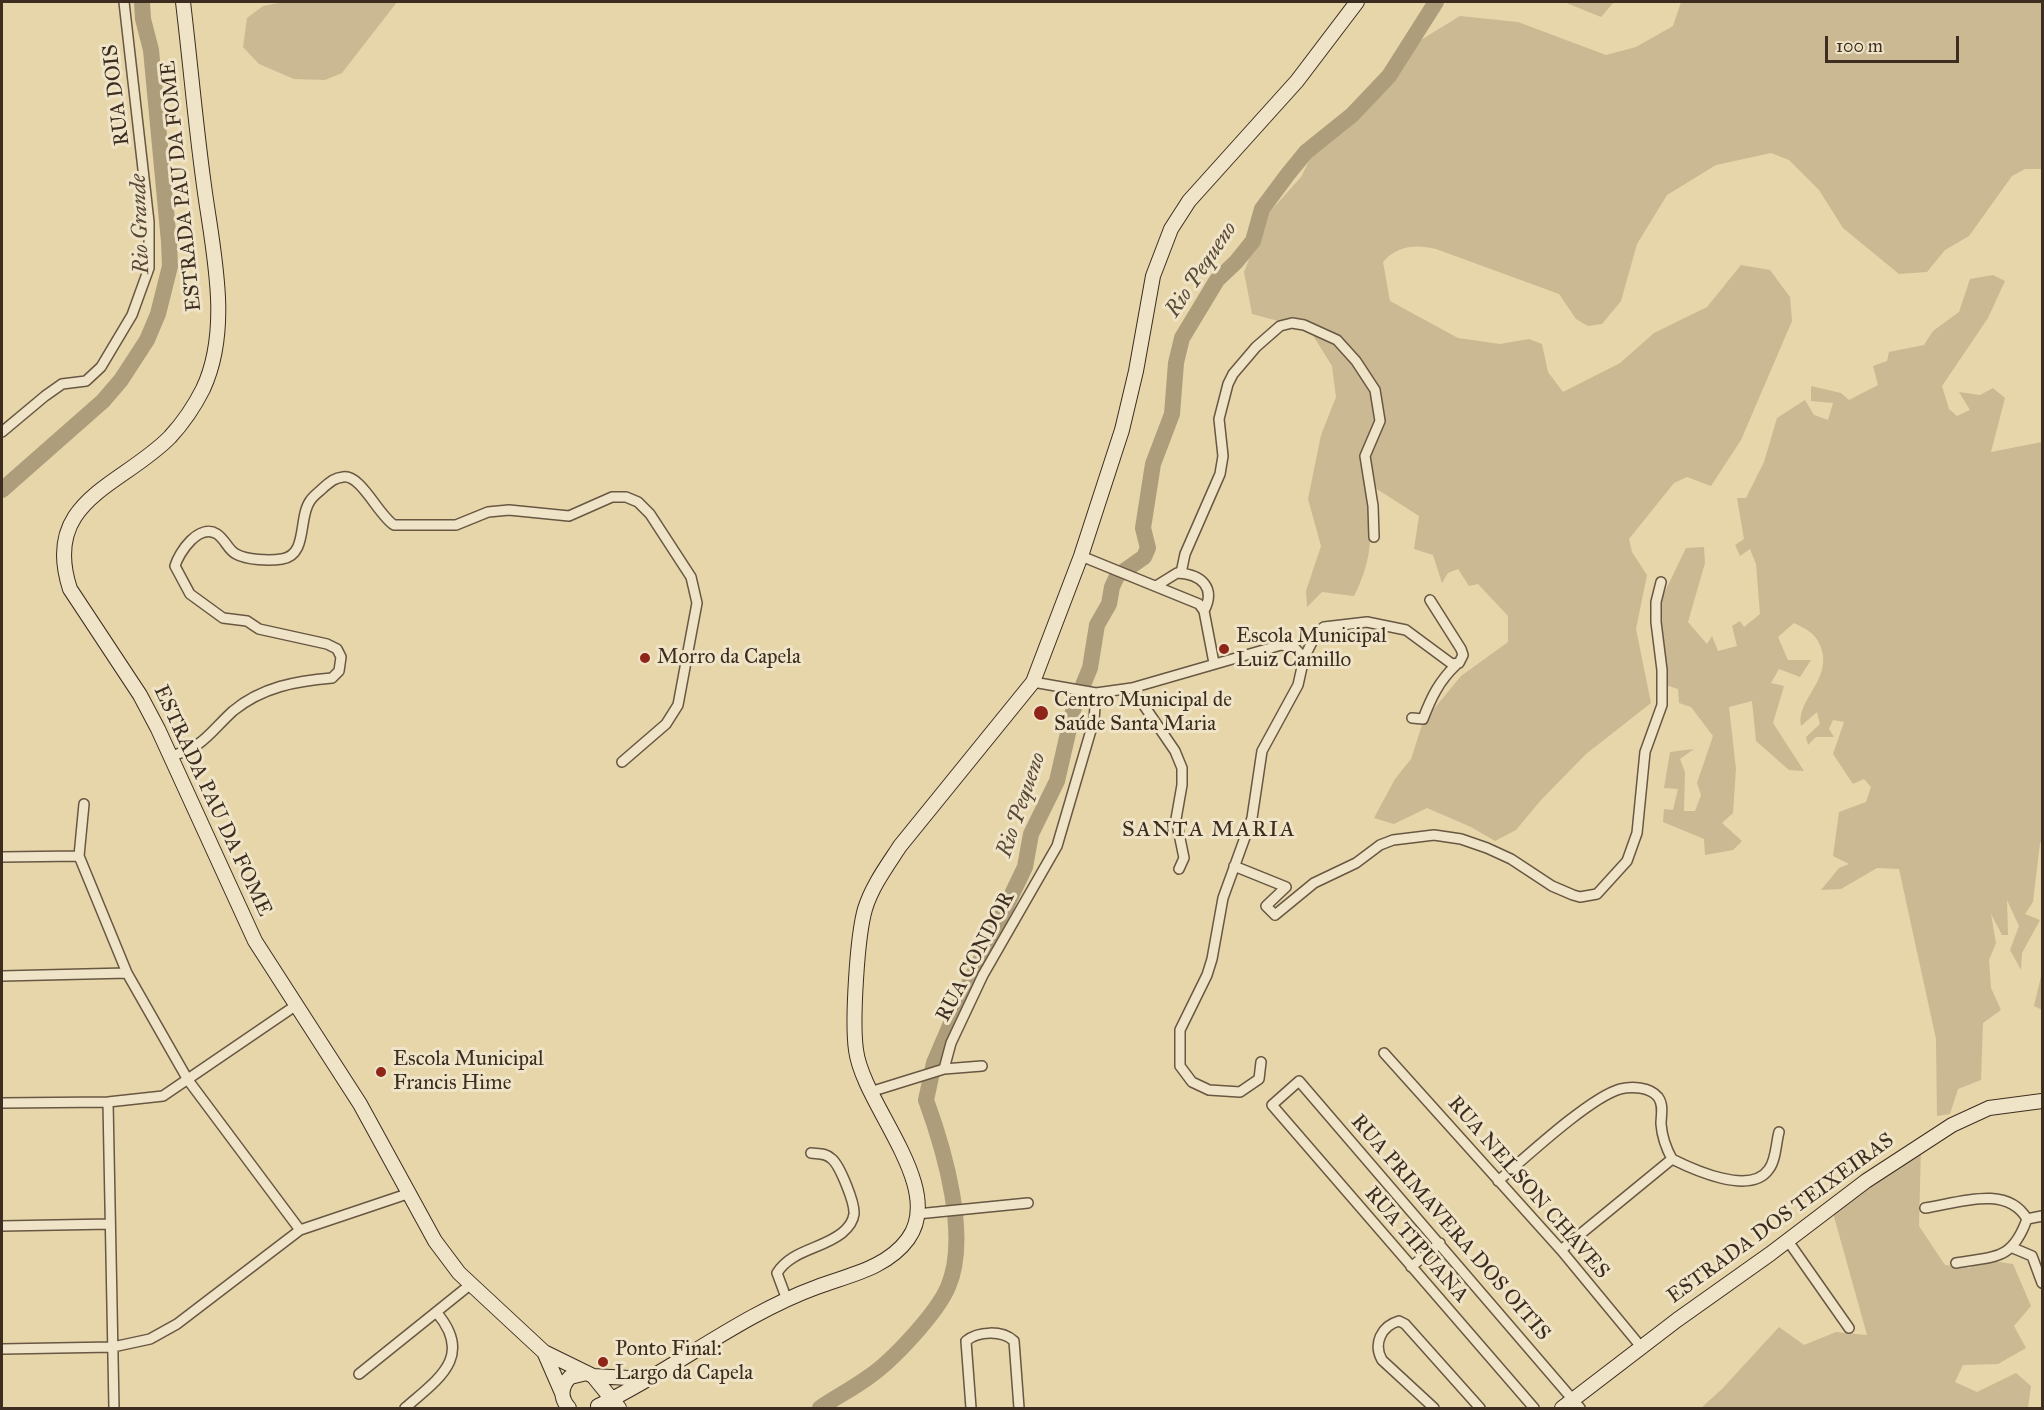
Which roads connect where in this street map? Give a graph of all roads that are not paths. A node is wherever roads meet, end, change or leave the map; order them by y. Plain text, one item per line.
1 (124, 2) edge
2 (183, 2) edge
3 (1357, 2) edge
4 (2, 432) edge
5 (1374, 537) dead end
6 (1081, 556) junction
7 (1181, 573) junction
8 (1661, 582) dead end
9 (1156, 586) junction
10 (1430, 600) dead end
11 (1204, 611) junction
12 (1304, 658) junction
13 (1214, 663) junction
14 (1456, 665) junction
15 (1033, 682) junction
16 (1132, 688) junction
17 (1093, 693) junction
18 (1412, 718) dead end
19 (171, 756) junction
20 (622, 762) dead end
21 (84, 804) dead end
22 (79, 856) junction
23 (2, 857) edge
24 (1234, 866) junction
25 (1179, 869) dead end
26 (127, 973) junction
27 (2, 976) edge
28 (295, 1006) junction
29 (1384, 1053) dead end
30 (1261, 1062) dead end
31 (982, 1066) dead end
32 (942, 1070) junction
33 (188, 1080) junction
34 (870, 1092) junction
35 (2043, 1101) edge
36 (2, 1102) edge
37 (108, 1102) junction
38 (1272, 1105) joint
39 (1779, 1132) dead end
40 (811, 1153) dead end
41 (1672, 1159) junction
42 (1498, 1181) junction
43 (410, 1193) junction
44 (1028, 1203) dead end
45 (1925, 1208) dead end
46 (917, 1214) junction
47 (2043, 1216) edge
48 (2027, 1219) junction
49 (110, 1224) junction
50 (2, 1226) edge
51 (300, 1230) junction
52 (1788, 1241) junction
53 (1440, 1243) junction
54 (2013, 1248) junction
55 (1561, 1250) junction
56 (1956, 1263) dead end
57 (1411, 1267) junction
58 (2043, 1283) edge
59 (471, 1284) junction
60 (787, 1300) junction
61 (437, 1313) junction
62 (1849, 1328) dead end
63 (113, 1347) junction
64 (1642, 1348) junction
65 (2, 1349) edge
66 (544, 1352) junction
67 (360, 1374) dead end
68 (594, 1379) junction
69 (649, 1379) junction
70 (635, 1388) junction
71 (564, 1403) edge
72 (616, 1404) edge
73 (1577, 1404) edge
74 (596, 1407) edge
75 (114, 1408) edge
76 (405, 1408) edge
77 (627, 1408) edge
78 (970, 1408) edge
79 (1019, 1408) edge
80 (1434, 1408) edge
81 (1480, 1408) edge
82 (1534, 1408) edge
83 (1562, 1408) edge

1 - 4 street, RUA DOIS
2 - 19 street, ESTRADA PAU DA FOME
3 - 6 street
5 - 7 street
6 - 9 street
6 - 15 street
7 - 9 street
7 - 11 street
8 - 24 street
9 - 11 street
10 - 14 street
11 - 13 street
12 - 13 street
12 - 14 street
12 - 24 street
13 - 16 street
14 - 18 street
15 - 17 street
15 - 34 street
16 - 17 street
16 - 25 street
17 - 32 street, RUA CONDOR
19 - 20 street
19 - 28 street, ESTRADA PAU DA FOME
21 - 22 street
22 - 23 street
22 - 26 street
24 - 30 street
26 - 27 street
26 - 33 street
28 - 33 street
28 - 43 street, ESTRADA PAU DA FOME
29 - 42 street, RUA NELSON CHAVES
31 - 32 street
32 - 34 street
33 - 37 street
33 - 51 street
34 - 46 street
35 - 52 street, ESTRADA DOS TEIXEIRAS
36 - 37 street
37 - 49 street
38 - 53 street, RUA PRIMAVERA DOS OITIS
38 - 57 street, RUA TIPUANA
39 - 41 street
40 - 60 street
41 - 42 street
41 - 55 street
42 - 55 street, RUA NELSON CHAVES
43 - 51 street
43 - 59 street, ESTRADA PAU DA FOME
44 - 46 street
45 - 48 street
46 - 60 street
47 - 48 street
48 - 54 street
49 - 50 street
49 - 63 street
51 - 63 street
52 - 62 street
52 - 64 street, ESTRADA DOS TEIXEIRAS
53 - 57 street
53 - 73 street, RUA PRIMAVERA DOS OITIS
54 - 56 street
54 - 58 street
55 - 64 street, RUA NELSON CHAVES
57 - 82 street, RUA TIPUANA
59 - 61 street
59 - 66 street, ESTRADA PAU DA FOME
60 - 69 street
61 - 67 street
61 - 76 street
63 - 65 street
63 - 75 street
64 - 73 street, ESTRADA DOS TEIXEIRAS
66 - 68 street, ESTRADA PAU DA FOME
66 - 71 street, ESTRADA PAU DA FOME
68 - 69 street
68 - 71 street
68 - 72 street
68 - 74 street
69 - 70 street
70 - 72 street
70 - 77 street
72 - 74 street
73 - 83 street, ESTRADA DOS TEIXEIRAS
78 - 79 street
80 - 81 street

